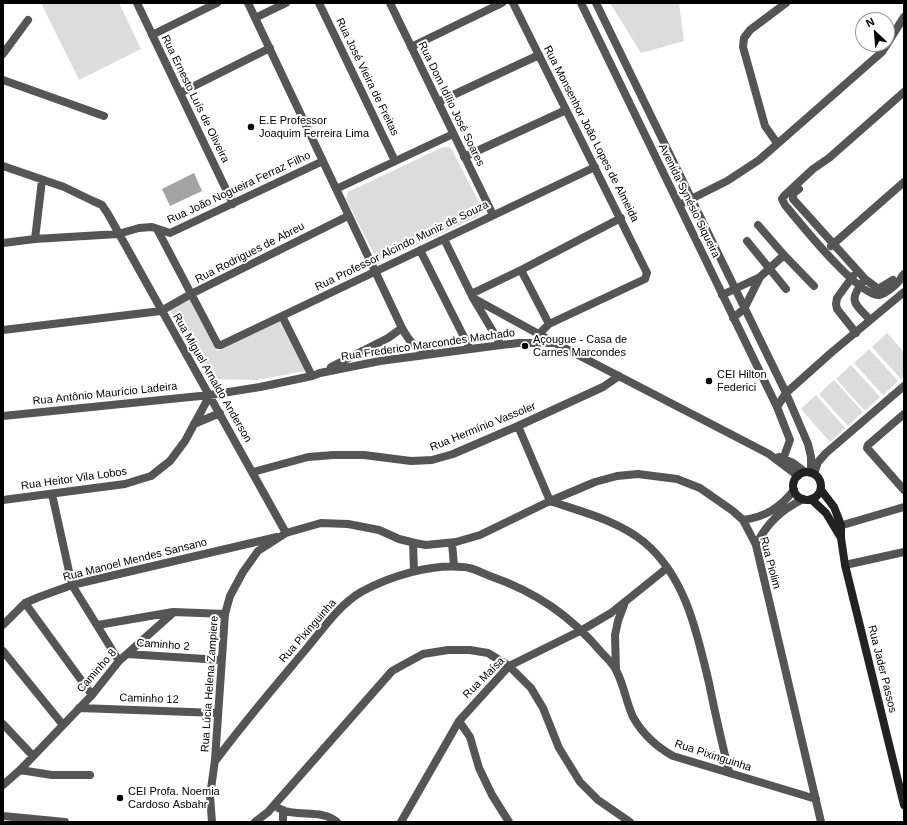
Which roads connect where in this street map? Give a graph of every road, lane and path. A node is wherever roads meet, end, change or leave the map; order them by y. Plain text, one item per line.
1 (137, 3) edge
2 (217, 3) edge
3 (248, 3) edge
4 (286, 3) edge
5 (319, 3) edge
6 (390, 3) edge
7 (502, 3) edge
8 (513, 3) edge
9 (581, 3) edge
10 (596, 3) edge
11 (786, 3) edge
12 (904, 17) edge
13 (255, 18) junction
14 (28, 20) dead end
15 (152, 35) junction
16 (411, 47) junction
17 (270, 48) junction
18 (3, 54) edge
19 (539, 55) junction
20 (3, 80) edge
21 (904, 92) edge
22 (180, 93) junction
23 (438, 102) junction
24 (566, 110) junction
25 (104, 116) dead end
26 (453, 134) junction
27 (777, 143) junction
28 (464, 157) junction
29 (829, 158) junction
30 (323, 161) junction
31 (395, 161) junction
32 (3, 166) edge
33 (595, 167) junction
34 (42, 180) junction
35 (904, 182) edge
36 (336, 189) junction
37 (692, 199) junction
38 (233, 204) junction
39 (679, 205) junction
40 (492, 215) junction
41 (348, 216) junction
42 (621, 218) junction
43 (758, 225) dead end
44 (157, 229) junction
45 (118, 234) junction
46 (35, 239) junction
47 (444, 239) junction
48 (747, 241) dead end
49 (3, 243) edge
50 (833, 244) junction
51 (420, 250) junction
52 (825, 251) junction
53 (784, 255) junction
54 (770, 268) junction
55 (521, 270) junction
56 (857, 271) junction
57 (374, 272) junction
58 (903, 275) edge
59 (760, 277) junction
60 (850, 278) junction
61 (865, 279) junction
62 (814, 286) dead end
63 (860, 286) junction
64 (735, 288) junction
65 (786, 289) dead end
66 (904, 292) edge
67 (191, 294) junction
68 (722, 295) junction
69 (472, 296) junction
70 (744, 309) junction
71 (161, 311) junction
72 (282, 316) junction
73 (733, 318) junction
74 (870, 320) junction
75 (549, 324) junction
76 (402, 328) junction
77 (3, 330) edge
78 (856, 333) junction
79 (539, 334) junction
80 (555, 343) junction
81 (501, 345) junction
82 (470, 349) junction
83 (437, 354) junction
84 (316, 374) junction
85 (619, 376) junction
86 (904, 386) edge
87 (786, 393) junction
88 (210, 395) junction
89 (777, 407) junction
90 (220, 413) junction
91 (904, 414) edge
92 (3, 416) edge
93 (194, 424) junction
94 (518, 426) junction
95 (790, 440) junction
96 (806, 440) junction
97 (783, 460) junction
98 (253, 472) junction
99 (807, 474) junction
100 (794, 490) junction
101 (821, 490) junction
102 (904, 490) edge
103 (52, 494) junction
104 (803, 499) junction
105 (3, 500) edge
106 (811, 500) junction
107 (550, 501) junction
108 (904, 507) edge
109 (743, 520) junction
110 (838, 526) junction
111 (284, 534) junction
112 (413, 543) junction
113 (452, 543) junction
114 (435, 544) joint
115 (756, 545) junction
116 (904, 552) edge
117 (845, 565) junction
118 (454, 566) junction
119 (667, 568) junction
120 (414, 572) junction
121 (72, 585) junction
122 (625, 602) junction
123 (25, 604) junction
124 (174, 612) junction
125 (225, 614) junction
126 (3, 625) edge
127 (98, 625) junction
128 (582, 630) junction
129 (3, 651) edge
130 (127, 654) junction
131 (221, 660) junction
132 (119, 661) junction
133 (509, 666) junction
134 (616, 670) junction
135 (92, 695) junction
136 (79, 708) junction
137 (218, 713) junction
138 (459, 721) junction
139 (3, 724) edge
140 (63, 725) junction
141 (33, 756) junction
142 (215, 760) junction
143 (20, 770) junction
144 (729, 772) junction
145 (90, 775) dead end
146 (3, 784) edge
147 (816, 799) junction
148 (274, 805) junction
149 (904, 805) edge
150 (283, 810) junction
151 (3, 816) edge
152 (65, 822) edge
153 (212, 822) edge
154 (256, 822) edge
155 (283, 822) edge
156 (337, 822) edge
157 (401, 822) edge
158 (509, 822) edge
159 (630, 822) edge
160 (821, 822) edge

1 - 15 street, Rua Ernesto Luís de Oliveira
2 - 15 street
3 - 13 street
4 - 13 street
5 - 31 street, Rua José Vieira de Freitas
6 - 16 street, Rua Dom Idílio José Soares
7 - 16 street
8 - 19 street, Rua Monsenhor João Lopes de Almeida
9 - 39 street, Avenida Synésio Siqueira
10 - 37 street, Avenida Synésio Siqueira
11 - 27 street
12 - 27 street
13 - 17 street
14 - 18 street
15 - 22 street, Rua Ernesto Luís de Oliveira
16 - 23 street, Rua Dom Idílio José Soares
17 - 22 street
17 - 30 street
19 - 23 street
19 - 24 street, Rua Monsenhor João Lopes de Almeida
20 - 25 street
21 - 29 street
22 - 38 street, Rua Ernesto Luís de Oliveira
23 - 26 street, Rua Dom Idílio José Soares
24 - 28 street
24 - 33 street, Rua Monsenhor João Lopes de Almeida
26 - 28 street, Rua Dom Idílio José Soares
26 - 31 street
27 - 37 street
28 - 40 street, Rua Dom Idílio José Soares
29 - 50 street
29 - 52 street
30 - 36 street
30 - 38 street, Rua João Nogueira Ferraz Filho
31 - 36 street
32 - 34 street, Rua Miguel Arnaldo Anderson
33 - 40 street, Rua Professor Alcindo Muniz de Souza
33 - 42 street, Rua Monsenhor João Lopes de Almeida
34 - 45 street, Rua Miguel Arnaldo Anderson
34 - 46 street
35 - 50 street
36 - 41 street
37 - 39 street
37 - 64 street, Avenida Synésio Siqueira
38 - 44 street, Rua João Nogueira Ferraz Filho
39 - 68 street, Avenida Synésio Siqueira
40 - 47 street, Rua Professor Alcindo Muniz de Souza
41 - 57 street
41 - 67 street, Rua Rodrigues de Abreu
42 - 55 street
42 - 75 street, Rua Monsenhor João Lopes de Almeida
43 - 53 street
44 - 45 street, Rua João Nogueira Ferraz Filho
44 - 67 street
45 - 46 street, Rua João Nogueira Ferraz Filho
45 - 71 street, Rua Miguel Arnaldo Anderson
46 - 49 street, Rua João Nogueira Ferraz Filho
47 - 51 street, Rua Professor Alcindo Muniz de Souza
47 - 69 street
48 - 54 street
50 - 52 street
50 - 56 street
51 - 57 street, Rua Professor Alcindo Muniz de Souza
51 - 82 street
52 - 60 street
53 - 54 street
53 - 62 street
54 - 59 street
54 - 65 street
55 - 69 street
55 - 75 street
56 - 60 street
56 - 61 street
57 - 72 street, Rua Professor Alcindo Muniz de Souza
57 - 76 street
58 - 61 street
58 - 63 street
59 - 64 street
59 - 70 street
60 - 63 street
60 - 78 street
61 - 63 street
63 - 74 street
64 - 68 street
64 - 70 street, Avenida Synésio Siqueira
66 - 74 street
67 - 71 street, Rua Rodrigues de Abreu
67 - 72 street, Rua Professor Alcindo Muniz de Souza
68 - 73 street, Avenida Synésio Siqueira
69 - 79 street, Rua Frederico Marcondes Machado
69 - 81 street
70 - 73 street
70 - 87 street, Avenida Synésio Siqueira
71 - 77 street
71 - 88 street, Rua Miguel Arnaldo Anderson
72 - 84 street
73 - 89 street, Avenida Synésio Siqueira
74 - 78 street
75 - 79 street
76 - 83 street
76 - 84 street
78 - 87 street
79 - 80 street, Rua Frederico Marcondes Machado
80 - 81 street, Rua Frederico Marcondes Machado
80 - 85 street, Rua Frederico Marcondes Machado
81 - 82 street, Rua Frederico Marcondes Machado
82 - 83 street, Rua Frederico Marcondes Machado
83 - 84 street, Rua Frederico Marcondes Machado
84 - 88 street, Rua Frederico Marcondes Machado
85 - 94 street, Rua Hermínio Vassoler
85 - 97 street, Rua Frederico Marcondes Machado
86 - 99 street
87 - 89 street
87 - 96 street, Avenida Synésio Siqueira
88 - 90 street, Rua Miguel Arnaldo Anderson
88 - 92 street, Rua Antônio Maurício Ladeira
88 - 93 street, Rua Heitor Vila Lobos
89 - 95 street, Avenida Synésio Siqueira
90 - 93 street
90 - 98 street, Rua Miguel Arnaldo Anderson
91 - 102 street
93 - 103 street, Rua Heitor Vila Lobos
94 - 98 street, Rua Hermínio Vassoler
94 - 107 street
95 - 96 street
95 - 97 street
96 - 99 street, Avenida Synésio Siqueira
97 - 99 street, Rua Frederico Marcondes Machado
98 - 111 street, Rua Miguel Arnaldo Anderson
99 - 100 street
99 - 101 street
100 - 104 street
100 - 109 street
101 - 106 street
101 - 110 street, Rua Jader Passos
103 - 105 street, Rua Heitor Vila Lobos
103 - 121 street
104 - 106 street
104 - 115 street
106 - 110 street
107 - 109 street, Rua Piolim
107 - 113 street, Rua Piolim
107 - 119 street
108 - 110 street
109 - 115 street, Rua Piolim
110 - 117 street, Rua Jader Passos
111 - 112 street, Rua Lúcia Helena Zampiere
111 - 121 street, Rua Manoel Mendes Sansano
111 - 125 street, Rua Lúcia Helena Zampiere
112 - 114 street, Rua Lúcia Helena Zampiere
112 - 120 street
113 - 114 street, Rua Piolim
113 - 118 street
115 - 147 street, Rua Piolim
116 - 117 street
117 - 149 street, Rua Jader Passos
118 - 120 street, Rua Pixinguinha
118 - 128 street, Rua Pixinguinha
119 - 122 street, Rua Maísa
119 - 144 street
120 - 142 street, Rua Pixinguinha
121 - 123 street, Rua Manoel Mendes Sansano
121 - 127 street
122 - 128 street, Rua Maísa
122 - 134 street
123 - 126 street, Rua Manoel Mendes Sansano
123 - 135 street
124 - 125 street
124 - 127 street
124 - 130 street, Caminho 8
125 - 131 street, Rua Lúcia Helena Zampiere
127 - 132 street
128 - 133 street, Rua Maísa
128 - 134 street, Rua Pixinguinha
129 - 140 street
130 - 131 street, Caminho 2
130 - 132 street, Caminho 8
131 - 137 street, Rua Lúcia Helena Zampiere
132 - 135 street, Caminho 8
133 - 138 street, Rua Maísa
133 - 148 street
133 - 159 street
134 - 144 street, Rua Pixinguinha
135 - 136 street, Caminho 8
136 - 137 street, Caminho 12
136 - 140 street, Caminho 8
137 - 142 street, Rua Lúcia Helena Zampiere
138 - 157 street, Rua Maísa
138 - 158 street
139 - 141 street
140 - 141 street, Caminho 8
141 - 143 street, Caminho 8
142 - 153 street, Rua Lúcia Helena Zampiere
143 - 145 street
143 - 146 street, Caminho 8
144 - 147 street, Rua Pixinguinha
147 - 160 street, Rua Piolim
148 - 150 street
148 - 154 street
150 - 155 street
150 - 156 street
151 - 152 street

